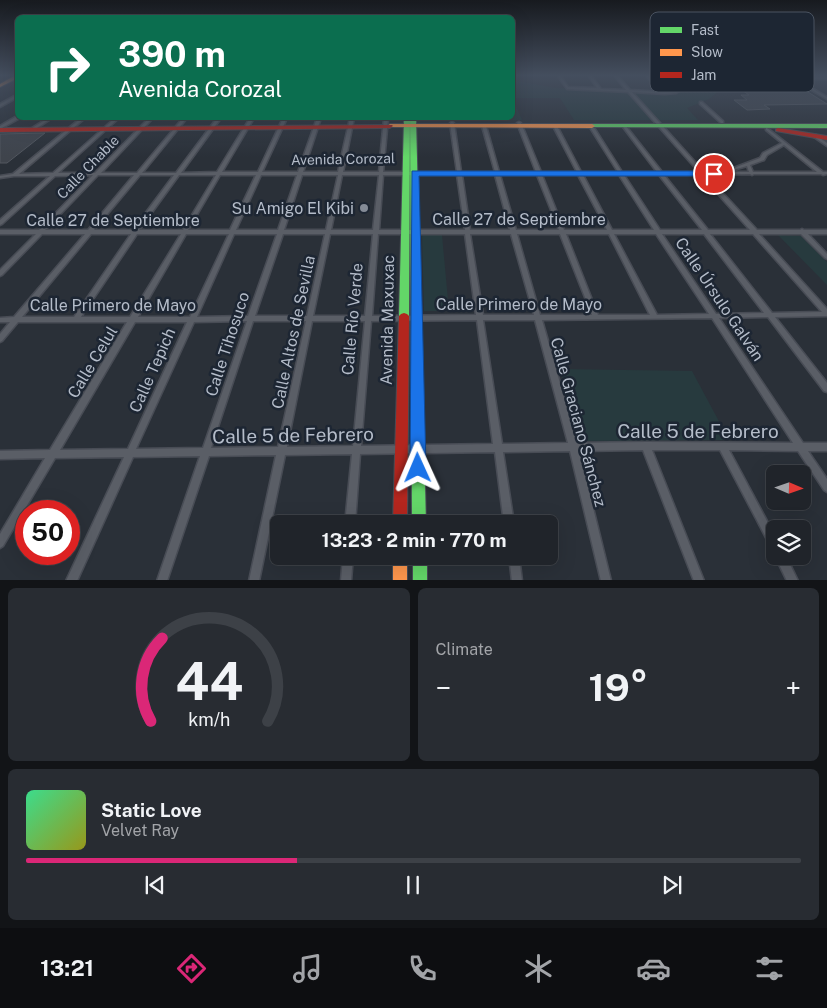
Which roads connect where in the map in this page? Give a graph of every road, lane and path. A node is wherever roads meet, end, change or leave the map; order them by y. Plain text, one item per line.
1 (638, 102) edge
2 (701, 103) dead end
3 (15, 119) edge
4 (47, 120) edge
5 (80, 120) edge
6 (115, 120) edge
7 (149, 120) edge
8 (351, 122) edge
9 (386, 122) edge
10 (410, 122) edge
11 (722, 122) junction
12 (214, 123) edge
13 (249, 123) edge
14 (283, 123) edge
15 (317, 123) edge
16 (180, 124) edge
17 (452, 124) junction
18 (519, 124) junction
19 (572, 124) junction
20 (658, 124) junction
21 (827, 124) edge
22 (484, 126) junction
23 (555, 126) junction
24 (591, 126) junction
25 (624, 126) junction
26 (750, 126) junction
27 (71, 127) junction
28 (106, 127) junction
29 (142, 127) junction
30 (1, 128) edge
31 (36, 128) junction
32 (767, 129) junction
33 (815, 136) junction
34 (827, 138) edge
35 (785, 143) junction
36 (827, 145) edge
37 (748, 164) junction
38 (18, 170) junction
39 (59, 170) junction
40 (733, 170) junction
41 (411, 171) junction
42 (459, 171) junction
43 (700, 171) junction
44 (99, 172) junction
45 (140, 172) junction
46 (300, 172) junction
47 (341, 172) junction
48 (381, 172) junction
49 (497, 172) junction
50 (538, 172) junction
51 (578, 172) junction
52 (621, 172) junction
53 (658, 172) junction
54 (750, 172) junction
55 (178, 173) junction
56 (219, 173) junction
57 (259, 173) junction
58 (824, 173) edge
59 (14, 174) junction
60 (54, 174) junction
61 (0, 176) edge
62 (827, 177) edge
63 (0, 223) edge
64 (752, 231) junction
65 (802, 231) junction
66 (0, 232) edge
67 (41, 232) junction
68 (90, 232) junction
69 (135, 232) junction
70 (184, 232) junction
71 (232, 232) junction
72 (280, 232) junction
73 (328, 232) junction
74 (376, 232) junction
75 (403, 232) junction
76 (416, 232) junction
77 (468, 232) junction
78 (513, 232) junction
79 (563, 232) junction
80 (610, 232) junction
81 (658, 232) junction
82 (706, 232) junction
83 (827, 232) edge
84 (827, 257) edge
85 (0, 274) edge
86 (827, 314) edge
87 (715, 315) junction
88 (770, 315) junction
89 (367, 317) junction
90 (403, 317) junction
91 (416, 317) junction
92 (481, 317) junction
93 (537, 317) junction
94 (596, 317) junction
95 (655, 317) junction
96 (250, 318) junction
97 (309, 318) junction
98 (76, 319) junction
99 (133, 319) junction
100 (190, 319) junction
101 (0, 320) edge
102 (16, 320) junction
103 (0, 339) edge
104 (827, 389) edge
105 (646, 446) junction
106 (723, 447) junction
107 (802, 447) junction
108 (827, 447) edge
109 (574, 448) junction
110 (356, 450) junction
111 (400, 450) junction
112 (418, 450) junction
113 (498, 450) junction
114 (54, 452) junction
115 (281, 452) junction
116 (206, 453) junction
117 (129, 454) junction
118 (0, 455) edge
119 (827, 487) edge
120 (351, 515) edge
121 (400, 515) edge
122 (419, 515) edge
123 (508, 515) edge
124 (766, 529) edge
125 (0, 543) edge
126 (347, 565) edge
127 (400, 565) edge
128 (420, 565) edge
129 (516, 565) edge
130 (785, 565) edge
131 (71, 580) edge
132 (162, 580) edge
133 (254, 580) edge
134 (346, 580) edge
135 (400, 580) edge
136 (420, 580) edge
137 (518, 580) edge
138 (606, 580) edge
139 (699, 580) edge
140 (793, 580) edge

1 - 20 street
2 - 11 street
3 - 30 street
4 - 31 street
5 - 27 street
6 - 28 street
7 - 29 street, Calle Chable
8 - 9 main road
8 - 15 main road
8 - 47 street, Calle Altos de Sevilla
9 - 10 main road
9 - 48 street, Calle Río Verde
10 - 17 main road
10 - 41 main road, Avenida Maxuxac
11 - 20 main road
11 - 21 main road
12 - 13 main road
12 - 16 main road
12 - 55 street
13 - 14 main road
13 - 56 street, Calle Celul
14 - 15 main road
14 - 57 street, Calle Tepich
15 - 46 street, Calle Tihosuco
16 - 29 main road
16 - 45 street
17 - 18 main road
17 - 22 main road
17 - 42 street
18 - 19 main road
18 - 22 main road
18 - 23 main road
18 - 50 street
19 - 20 main road
19 - 23 main road
19 - 24 main road
20 - 25 main road
20 - 26 main road
20 - 43 street
21 - 26 main road
22 - 49 street, Calle Graciano Sánchez
23 - 51 street
24 - 25 main road
24 - 52 street, Calle Úrsulo Galván
25 - 53 street
26 - 32 main road
27 - 28 main road
27 - 31 main road
27 - 38 street
28 - 29 main road
28 - 39 street
29 - 44 street, Calle Chable
30 - 31 main road
32 - 33 main road
32 - 35 street
33 - 34 main road
33 - 36 street
35 - 37 street
35 - 58 street
37 - 40 street
37 - 54 street
38 - 39 street, Avenida Corozal
38 - 59 street
38 - 61 street, Avenida Corozal
39 - 44 street, Avenida Corozal
39 - 60 street
40 - 43 street, Avenida Corozal
40 - 54 street, Avenida Corozal
41 - 42 street, Avenida Corozal
41 - 48 street, Avenida Corozal
41 - 75 main road, Avenida Maxuxac
41 - 76 main road, Avenida Maxuxac
42 - 49 street, Avenida Corozal
42 - 77 street
43 - 53 street, Avenida Corozal
43 - 54 street, Avenida Corozal
43 - 64 street
44 - 45 street, Avenida Corozal
44 - 60 street, Avenida Corozal
44 - 67 street, Calle Chable
45 - 55 street, Avenida Corozal
45 - 68 street
46 - 47 street, Avenida Corozal
46 - 57 street, Avenida Corozal
46 - 72 street, Calle Tihosuco
47 - 48 street, Avenida Corozal
47 - 73 street, Calle Altos de Sevilla
48 - 74 street, Calle Río Verde
49 - 50 street, Avenida Corozal
49 - 78 street, Calle Graciano Sánchez
50 - 51 street, Avenida Corozal
50 - 79 street
51 - 52 street, Avenida Corozal
51 - 80 street
52 - 53 street, Avenida Corozal
52 - 81 street, Calle Úrsulo Galván
53 - 82 street
54 - 58 street, Avenida Corozal
55 - 56 street, Avenida Corozal
55 - 69 street
56 - 57 street, Avenida Corozal
56 - 70 street, Calle Celul
57 - 71 street, Calle Tepich
58 - 62 street
59 - 60 street, Avenida Corozal
59 - 61 street, Avenida Corozal
60 - 63 street
64 - 65 street, Calle 27 de Septiembre
64 - 82 street, Calle 27 de Septiembre
64 - 86 street
65 - 83 street, Calle 27 de Septiembre
65 - 84 street
66 - 67 street, Calle 27 de Septiembre
67 - 68 street, Calle 27 de Septiembre
67 - 85 street, Calle Chable
68 - 69 street, Calle 27 de Septiembre
68 - 102 street
69 - 70 street, Calle 27 de Septiembre
69 - 98 street
70 - 71 street, Calle 27 de Septiembre
70 - 99 street, Calle Celul
71 - 72 street, Calle 27 de Septiembre
71 - 100 street, Calle Tepich
72 - 73 street, Calle 27 de Septiembre
72 - 96 street, Calle Tihosuco
73 - 74 street, Calle 27 de Septiembre
73 - 97 street, Calle Altos de Sevilla
74 - 75 street, Calle 27 de Septiembre
74 - 89 street, Calle Río Verde
75 - 76 street, Calle 27 de Septiembre
75 - 90 main road, Avenida Maxuxac
76 - 77 street, Calle 27 de Septiembre
76 - 91 main road, Avenida Maxuxac
77 - 78 street, Calle 27 de Septiembre
77 - 92 street
78 - 79 street, Calle 27 de Septiembre
78 - 93 street, Calle Graciano Sánchez
79 - 80 street, Calle 27 de Septiembre
79 - 94 street
80 - 81 street, Calle 27 de Septiembre
80 - 95 street
81 - 82 street, Calle 27 de Septiembre
81 - 87 street, Calle Úrsulo Galván
82 - 88 street
86 - 88 street, Calle Primero de Mayo
87 - 88 street, Calle Primero de Mayo
87 - 95 street, Calle Primero de Mayo
87 - 107 street, Calle Úrsulo Galván
88 - 104 street
89 - 90 street, Calle Primero de Mayo
89 - 97 street, Calle Primero de Mayo
89 - 110 street, Calle Río Verde
90 - 91 street, Calle Primero de Mayo
90 - 111 main road, Avenida Maxuxac
91 - 92 street, Calle Primero de Mayo
91 - 112 main road, Avenida Maxuxac
92 - 93 street, Calle Primero de Mayo
92 - 113 street
93 - 94 street, Calle Primero de Mayo
93 - 109 street, Calle Graciano Sánchez
94 - 95 street, Calle Primero de Mayo
96 - 97 street, Calle Primero de Mayo
96 - 100 street, Calle Primero de Mayo
96 - 116 street, Calle Tihosuco
97 - 115 street, Calle Altos de Sevilla
98 - 99 street, Calle Primero de Mayo
98 - 102 street, Calle Primero de Mayo
99 - 100 street, Calle Primero de Mayo
99 - 114 street, Calle Celul
100 - 117 street, Calle Tepich
101 - 102 street, Calle Primero de Mayo
102 - 103 street
105 - 106 street, Calle 5 de Febrero
105 - 109 street, Calle 5 de Febrero
105 - 139 street
106 - 107 street, Calle 5 de Febrero
106 - 124 street
107 - 108 street, Calle 5 de Febrero
107 - 119 street, Calle Úrsulo Galván
109 - 113 street, Calle 5 de Febrero
109 - 138 street, Calle Graciano Sánchez
110 - 111 street, Calle 5 de Febrero
110 - 115 street, Calle 5 de Febrero
110 - 120 street, Calle Río Verde
111 - 112 street, Calle 5 de Febrero
111 - 121 main road, Avenida Maxuxac
112 - 113 street, Calle 5 de Febrero
112 - 122 main road, Avenida Maxuxac
113 - 123 street
114 - 117 street, Calle 5 de Febrero
114 - 118 street, Calle 5 de Febrero
114 - 125 street, Calle Celul
115 - 116 street, Calle 5 de Febrero
115 - 133 street, Calle Altos de Sevilla
116 - 117 street, Calle 5 de Febrero
116 - 132 street, Calle Tihosuco
117 - 131 street, Calle Tepich
126 - 134 street
127 - 135 main road
128 - 136 main road
129 - 137 street
130 - 140 street

